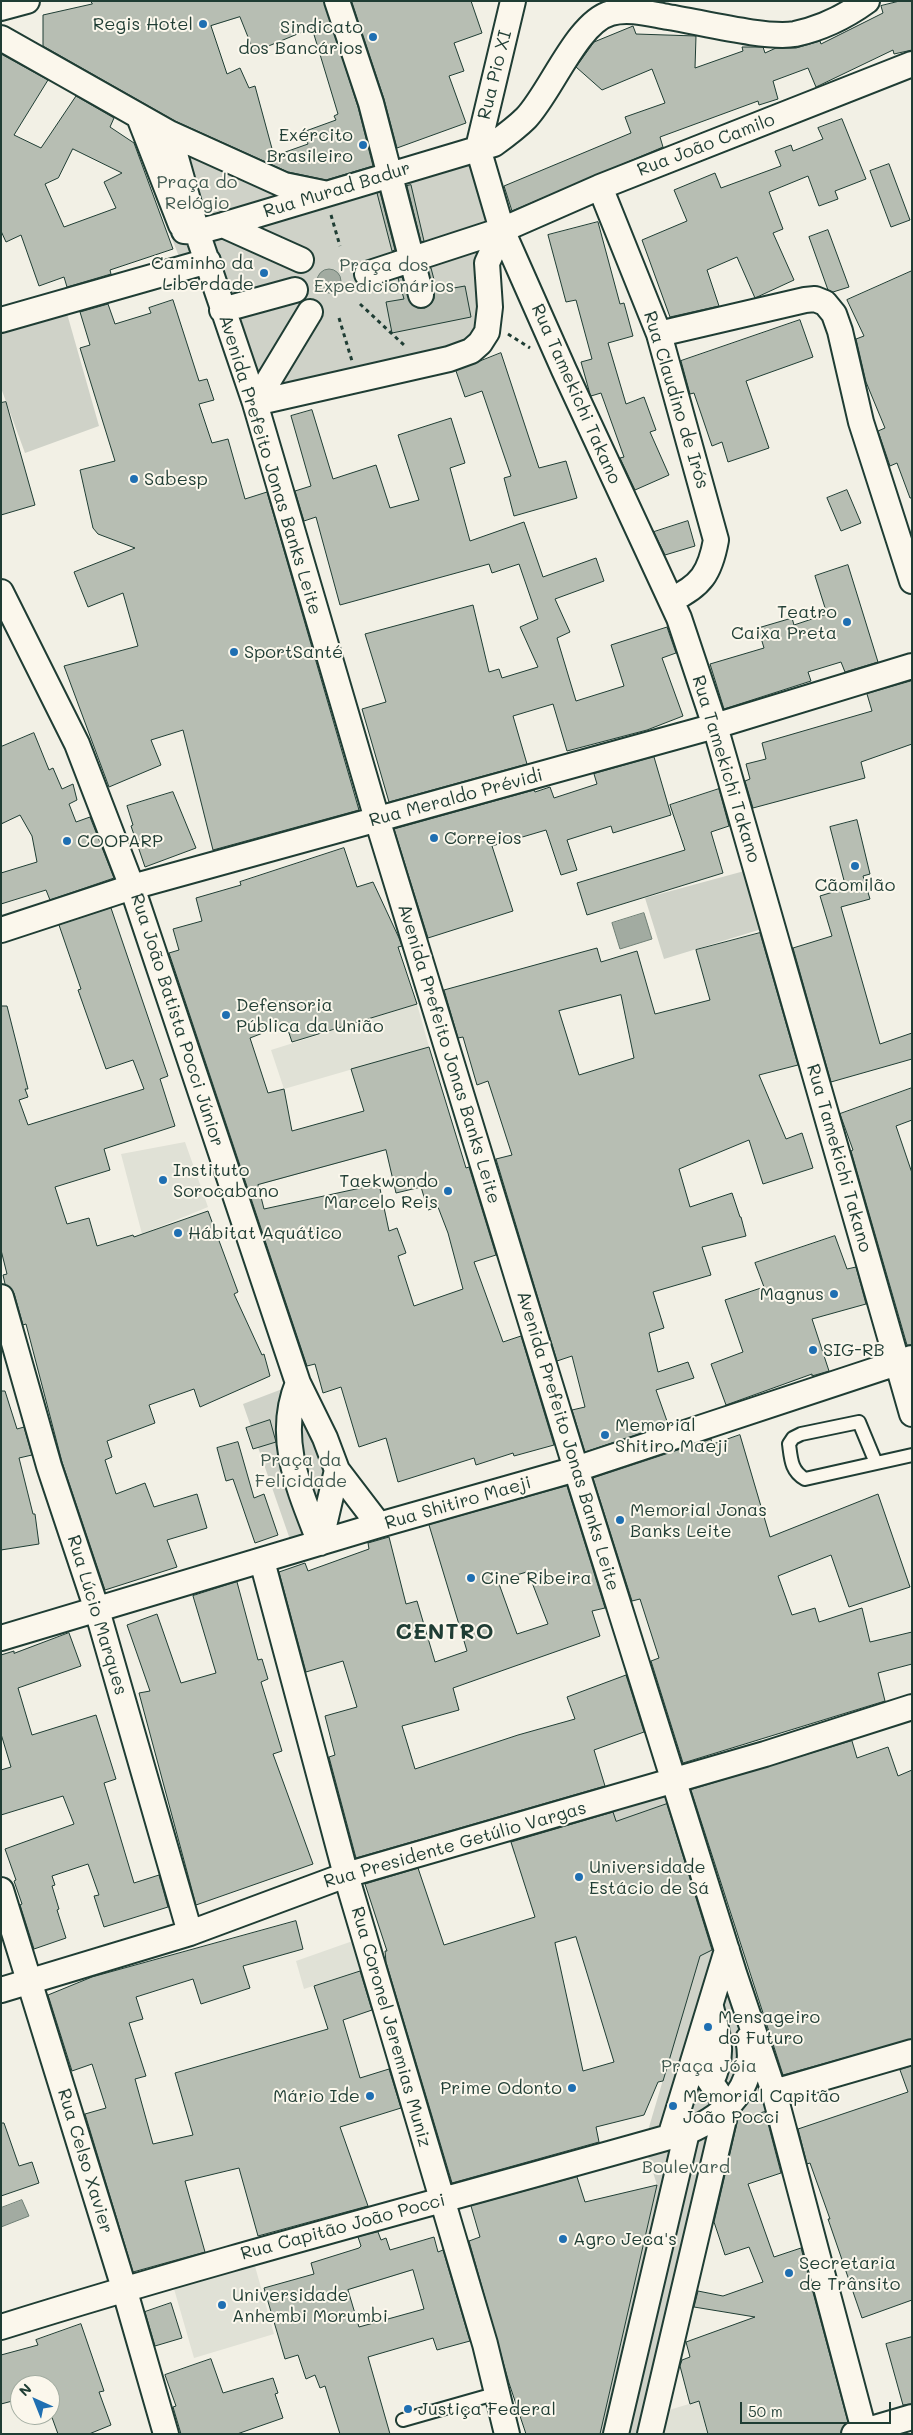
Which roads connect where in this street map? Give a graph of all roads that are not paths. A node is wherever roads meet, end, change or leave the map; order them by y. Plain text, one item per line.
1 (27, 1) edge
2 (337, 1) edge
3 (513, 1) edge
4 (868, 1) edge
5 (1, 8) edge
6 (1, 38) edge
7 (912, 64) edge
8 (139, 116) junction
9 (169, 133) junction
10 (478, 148) junction
11 (153, 153) junction
12 (177, 160) junction
13 (391, 175) junction
14 (600, 187) junction
15 (325, 193) junction
16 (223, 225) junction
17 (502, 230) junction
18 (190, 232) junction
19 (301, 260) dead end
20 (413, 260) junction
21 (201, 263) junction
22 (367, 274) dead end
23 (295, 290) dead end
24 (421, 295) dead end
25 (222, 310) junction
26 (310, 312) dead end
27 (1, 320) edge
28 (659, 334) junction
29 (254, 403) junction
30 (912, 581) edge
31 (1, 592) edge
32 (671, 600) junction
33 (912, 666) edge
34 (715, 726) junction
35 (377, 819) junction
36 (132, 886) junction
37 (1, 930) edge
38 (1, 1297) edge
39 (904, 1360) edge
40 (298, 1383) junction
41 (912, 1414) edge
42 (912, 1455) edge
43 (876, 1463) junction
44 (576, 1469) junction
45 (337, 1470) junction
46 (379, 1525) junction
47 (320, 1543) junction
48 (262, 1561) junction
49 (97, 1610) junction
50 (1, 1638) edge
51 (912, 1707) edge
52 (674, 1782) junction
53 (346, 1875) junction
54 (1, 1890) edge
55 (190, 1933) junction
56 (726, 1950) junction
57 (734, 1973) junction
58 (29, 1981) junction
59 (1, 1990) edge
60 (710, 2006) junction
61 (912, 2052) edge
62 (695, 2059) junction
63 (711, 2082) junction
64 (774, 2092) junction
65 (727, 2106) junction
66 (679, 2134) junction
67 (442, 2201) junction
68 (124, 2288) junction
69 (1, 2327) edge
70 (498, 2393) junction
71 (912, 2417) edge
72 (403, 2420) dead end
73 (861, 2433) edge
74 (166, 2434) edge
75 (507, 2434) edge
76 (616, 2434) edge
77 (650, 2434) edge

1 - 5 street
2 - 13 street
3 - 10 street, Rua Pio XI
4 - 10 street, Rua Murad Badur
6 - 8 street
7 - 14 street, Rua João Camilo
8 - 9 street
8 - 11 street
9 - 12 street, Avenida Prefeito Jonas Banks Leite
9 - 15 street
10 - 13 street, Rua Murad Badur
10 - 17 street, Rua Tamekichi Takano
11 - 12 street
11 - 18 street
12 - 18 street, Avenida Prefeito Jonas Banks Leite
13 - 15 street, Rua Murad Badur
13 - 20 street
14 - 17 street, Rua João Camilo
14 - 28 street, Rua Claudino de Irós
15 - 16 street, Rua Murad Badur
16 - 18 street, Rua Murad Badur
16 - 19 street
17 - 20 street, Rua João Camilo
17 - 29 street
17 - 32 street, Rua Tamekichi Takano
18 - 21 street, Avenida Prefeito Jonas Banks Leite
20 - 22 street, Rua João Camilo
20 - 24 street
21 - 25 street, Avenida Prefeito Jonas Banks Leite
21 - 27 street
23 - 25 street
25 - 29 street, Avenida Prefeito Jonas Banks Leite
26 - 29 street
28 - 30 street
28 - 32 street, Rua Claudino de Irós
29 - 35 street, Avenida Prefeito Jonas Banks Leite
31 - 36 street, Rua João Batista Pocci Júnior
32 - 34 street, Rua Tamekichi Takano
33 - 34 street, Rua Meraldo Prévidi
34 - 35 street, Rua Meraldo Prévidi
34 - 39 street, Rua Tamekichi Takano
35 - 36 street, Rua Meraldo Prévidi
35 - 44 street, Avenida Prefeito Jonas Banks Leite
36 - 37 street, Rua Meraldo Prévidi
36 - 40 street, Rua João Batista Pocci Júnior
38 - 49 street, Rua Lúcio Marques
39 - 41 street, Rua Tamekichi Takano
39 - 44 street, Rua Shitiro Maeji
40 - 45 street, Rua João Batista Pocci Júnior
40 - 47 street
42 - 43 lane
43 - 43 lane
44 - 46 street, Rua Shitiro Maeji
44 - 52 street, Avenida Prefeito Jonas Banks Leite
45 - 46 street, Rua João Batista Pocci Júnior
45 - 47 street
46 - 47 street, Rua Shitiro Maeji
47 - 48 street, Rua Shitiro Maeji
48 - 49 street, Rua Shitiro Maeji
48 - 53 street, Rua Coronel Jeremias Muniz
49 - 50 street, Rua Shitiro Maeji
49 - 55 street, Rua Lúcio Marques
51 - 52 street, Rua Presidente Getúlio Vargas
52 - 53 street, Rua Presidente Getúlio Vargas
52 - 56 street, Avenida Prefeito Jonas Banks Leite
53 - 55 street, Rua Presidente Getúlio Vargas
53 - 67 street, Rua Coronel Jeremias Muniz
54 - 58 street, Rua Celso Xavier
55 - 58 street, Rua Presidente Getúlio Vargas
56 - 57 street, Avenida Prefeito Jonas Banks Leite
56 - 60 street
57 - 64 street, Avenida Prefeito Jonas Banks Leite
57 - 65 street, Avenida Prefeito Jonas Banks Leite
58 - 59 street, Rua Presidente Getúlio Vargas
58 - 68 street, Rua Celso Xavier
60 - 62 street
60 - 63 street
61 - 64 street
62 - 63 street
62 - 66 street
63 - 65 street
64 - 73 street, Avenida Prefeito Jonas Banks Leite
65 - 66 street, Avenida Prefeito Jonas Banks Leite
65 - 77 street
66 - 67 street, Rua Capitão João Pocci
66 - 76 street
67 - 68 street, Rua Capitão João Pocci
67 - 70 street, Rua Coronel Jeremias Muniz
68 - 69 street, Rua Capitão João Pocci
68 - 74 street, Rua Celso Xavier
70 - 72 lane
70 - 75 street, Rua Coronel Jeremias Muniz
71 - 73 street

